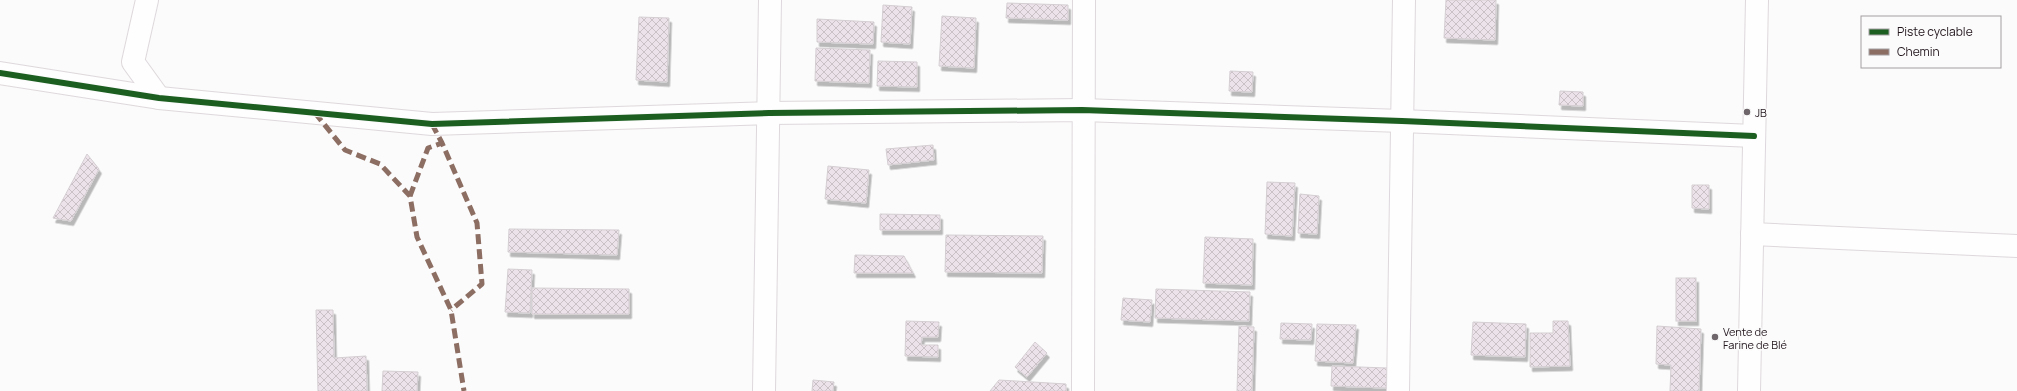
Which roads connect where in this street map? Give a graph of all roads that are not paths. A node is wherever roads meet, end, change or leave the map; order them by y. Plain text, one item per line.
1 (147, 0) edge
2 (770, 0) edge
3 (1084, 0) edge
4 (1404, 0) edge
5 (1757, 0) edge
6 (0, 73) edge
7 (159, 98) junction
8 (1082, 110) junction
9 (769, 113) junction
10 (1402, 121) junction
11 (1754, 136) junction
12 (1752, 234) junction
13 (2017, 246) edge
14 (764, 391) edge
15 (1082, 391) edge
16 (1398, 391) edge
17 (1749, 391) edge

1 - 7 street
2 - 9 street
3 - 8 street
4 - 10 street
5 - 11 street
6 - 7 street
7 - 9 street
8 - 9 street
8 - 10 street
8 - 15 street
9 - 14 street
10 - 11 street
10 - 16 street
11 - 12 street
12 - 13 street
12 - 17 street

